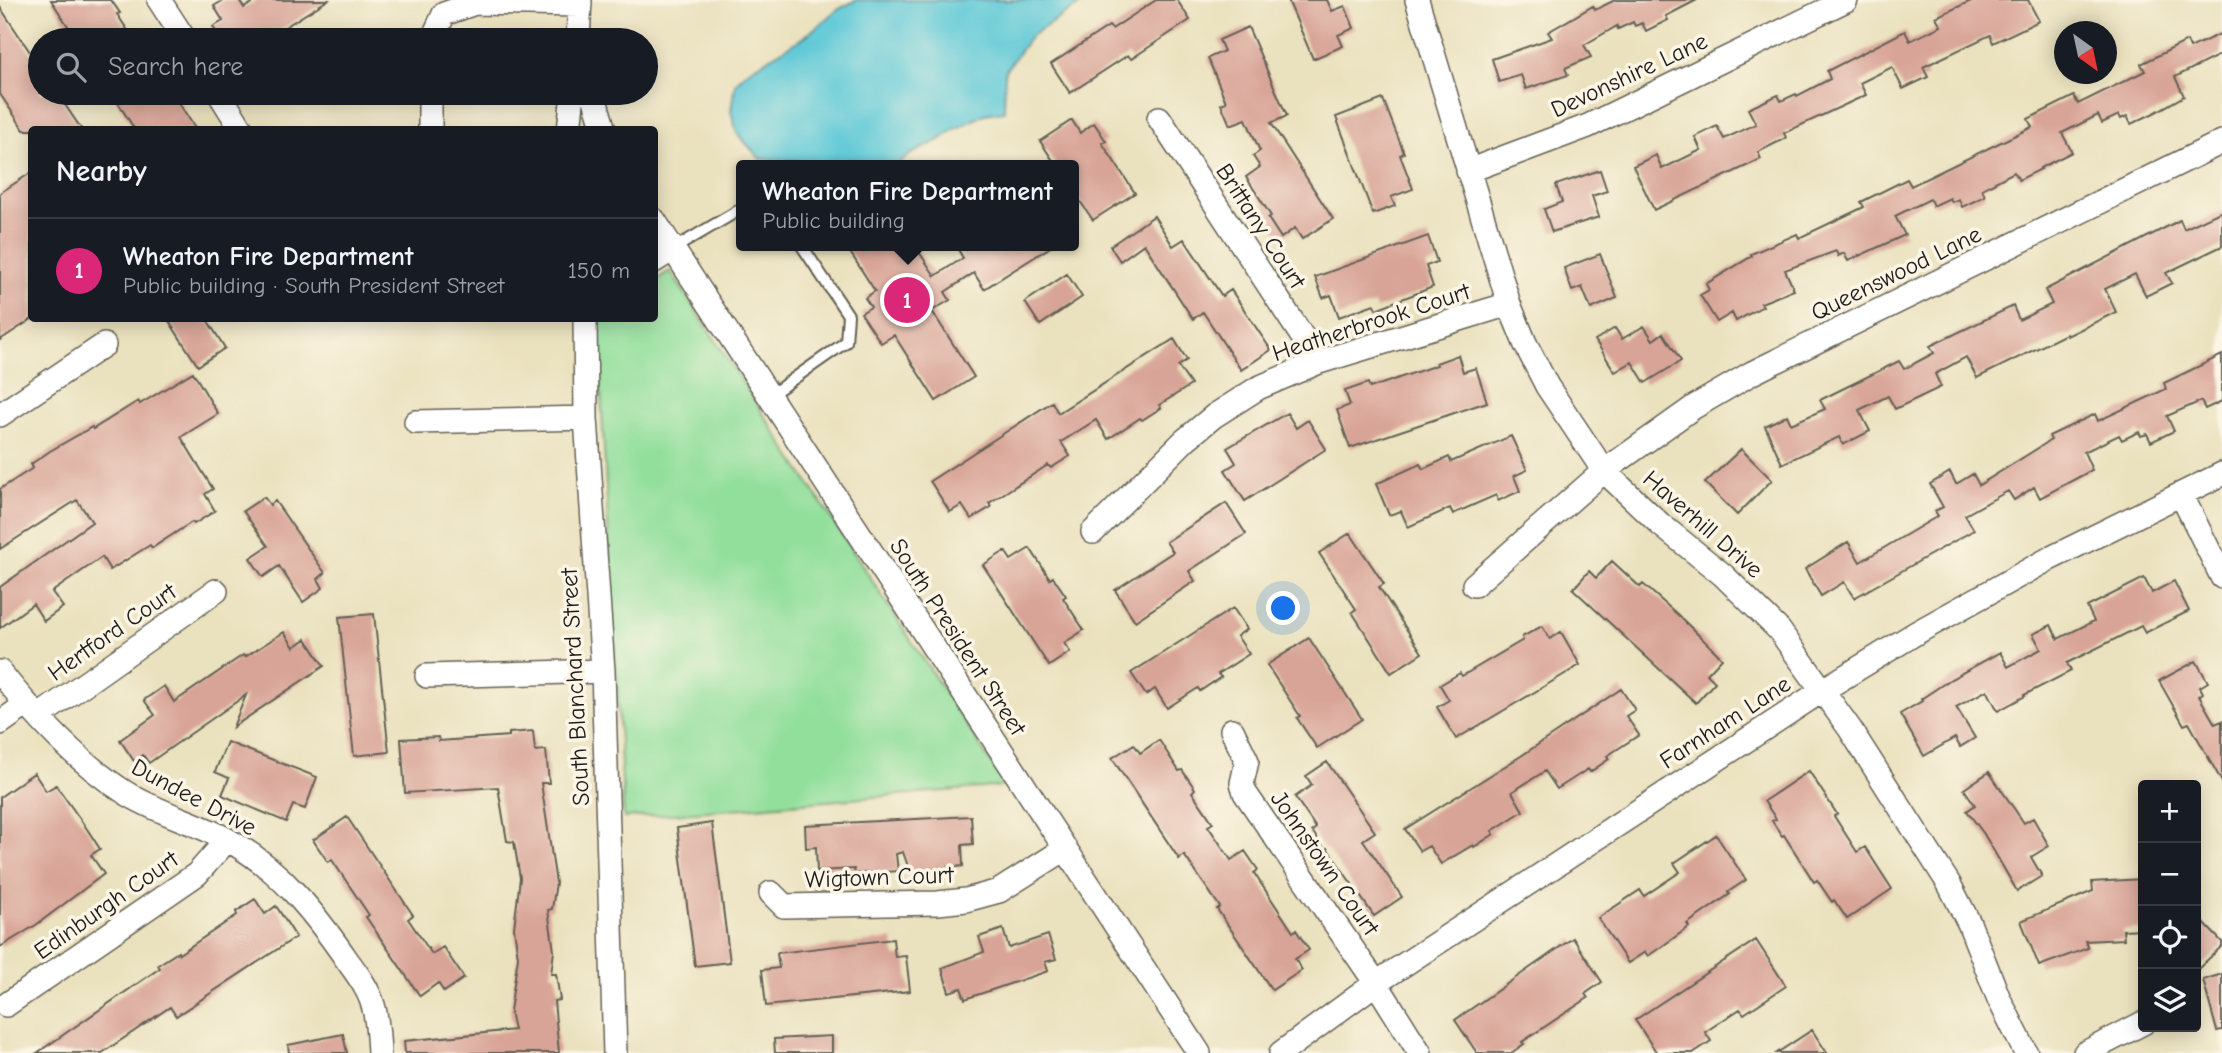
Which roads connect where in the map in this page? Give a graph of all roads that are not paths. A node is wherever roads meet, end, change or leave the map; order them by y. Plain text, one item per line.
1 (1417, 0) edge
2 (1846, 0) edge
3 (161, 1) edge
4 (580, 2) edge
5 (178, 28) edge
6 (438, 28) edge
7 (580, 28) edge
8 (226, 105) edge
9 (430, 105) edge
10 (572, 105) edge
11 (597, 105) edge
12 (1159, 118) dead end
13 (240, 126) edge
14 (430, 126) edge
15 (569, 126) edge
16 (603, 126) edge
17 (2222, 142) edge
18 (1468, 171) junction
19 (736, 212) edge
20 (658, 234) edge
21 (805, 251) edge
22 (664, 255) edge
23 (1509, 304) junction
24 (585, 322) edge
25 (104, 345) dead end
26 (1319, 362) junction
27 (769, 396) junction
28 (0, 415) edge
29 (586, 418) junction
30 (416, 422) dead end
31 (1604, 471) junction
32 (2222, 474) edge
33 (2181, 494) junction
34 (1093, 532) dead end
35 (2222, 577) edge
36 (1474, 585) dead end
37 (216, 591) dead end
38 (603, 671) junction
39 (0, 672) edge
40 (427, 676) dead end
41 (1823, 690) junction
42 (33, 710) junction
43 (0, 723) edge
44 (1231, 730) dead end
45 (227, 840) junction
46 (1065, 849) junction
47 (771, 893) dead end
48 (1376, 983) junction
49 (6, 1005) dead end
50 (2138, 1026) edge
51 (379, 1053) edge
52 (615, 1053) edge
53 (1199, 1053) edge
54 (1281, 1053) edge
55 (1420, 1053) edge
56 (2026, 1053) edge
57 (2085, 1053) edge

1 - 18 street, Haverhill Drive
2 - 18 street, Devonshire Lane
3 - 5 street
4 - 6 street
4 - 7 street
8 - 13 street
9 - 14 street
10 - 15 street
11 - 16 street
12 - 26 street, Brittany Court
17 - 31 street, Queenswood Lane
18 - 23 street, Haverhill Drive
19 - 22 lane
20 - 22 street, South President Street
21 - 27 lane
22 - 27 street, South President Street
23 - 26 street, Heatherbrook Court
23 - 31 street, Haverhill Drive
24 - 29 street, South Blanchard Street
25 - 28 street
26 - 34 street, Heatherbrook Court
27 - 46 street, South President Street
29 - 30 street
29 - 38 street, South Blanchard Street
31 - 36 street, Queenswood Lane
31 - 41 street, Haverhill Drive
32 - 33 street, Farnham Lane
33 - 35 street
33 - 41 street, Farnham Lane
37 - 42 street, Hertford Court
38 - 40 street
38 - 52 street, South Blanchard Street
39 - 42 street, Dundee Drive
41 - 48 street, Farnham Lane
41 - 56 street, Haverhill Drive
42 - 43 street, Hertford Court
42 - 45 street, Dundee Drive
44 - 48 street, Johnstown Court
45 - 49 street, Edinburgh Court
45 - 51 street, Dundee Drive
46 - 47 street, Wigtown Court
46 - 53 street, South President Street
48 - 54 street, Farnham Lane
48 - 55 street, Johnstown Court
50 - 57 street

